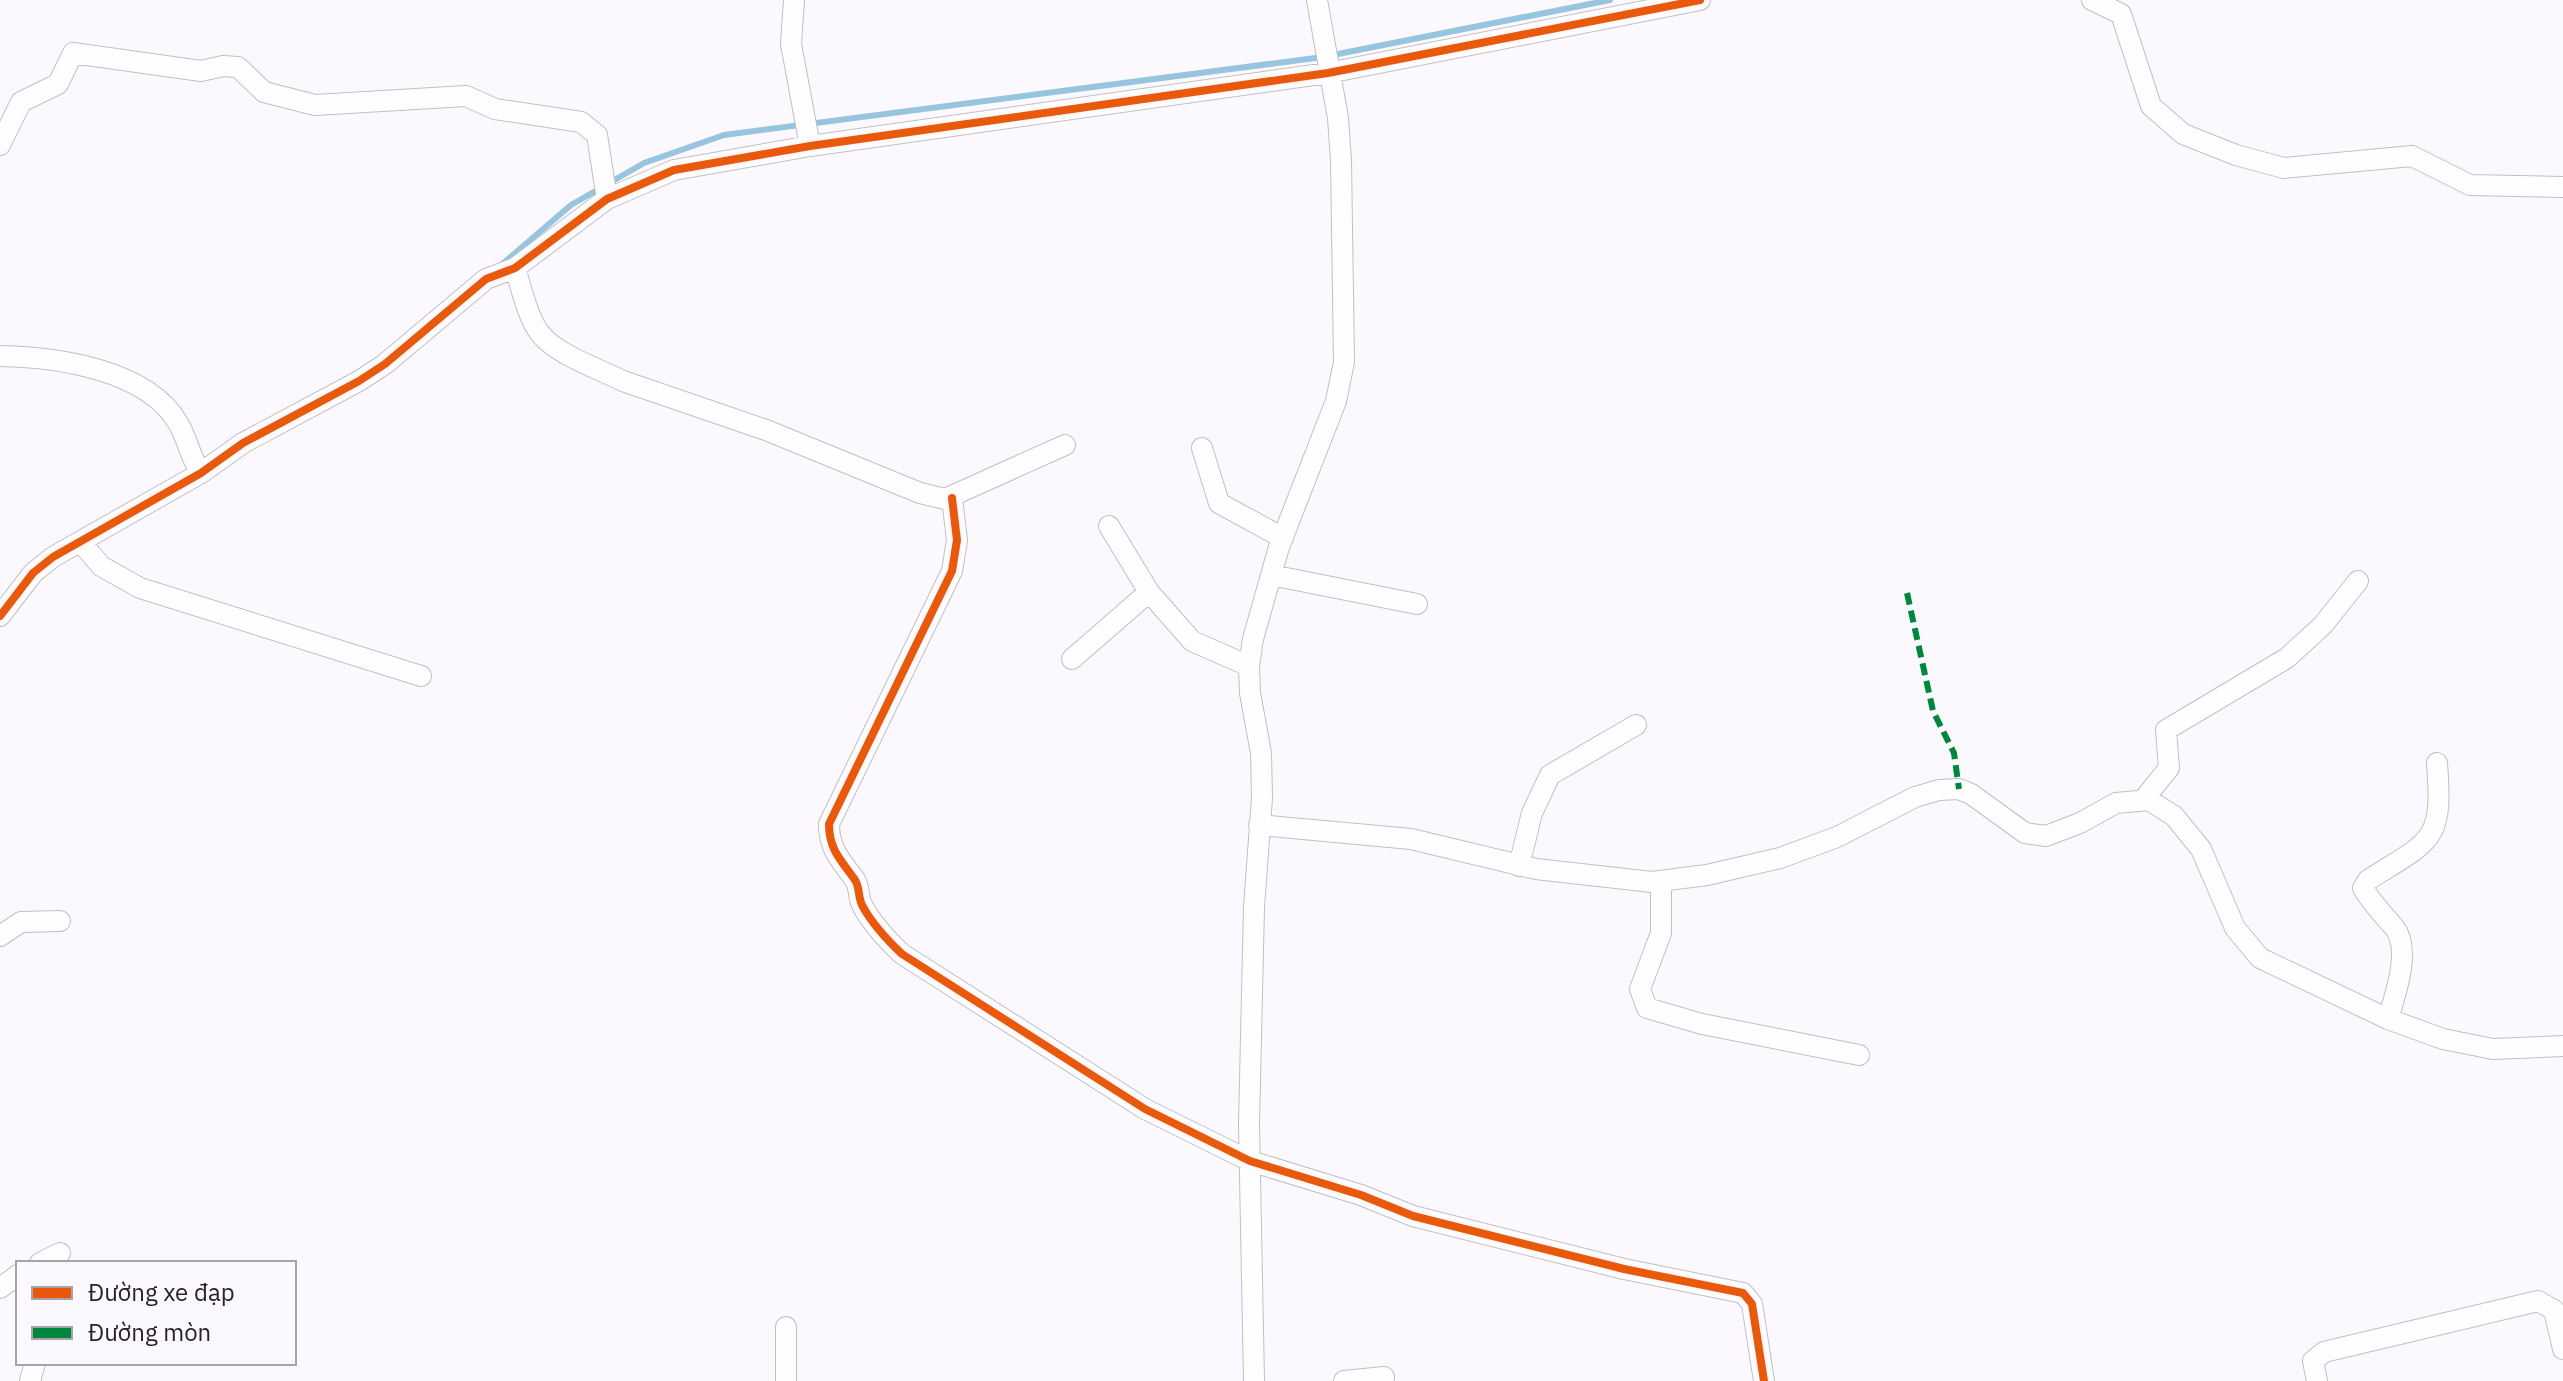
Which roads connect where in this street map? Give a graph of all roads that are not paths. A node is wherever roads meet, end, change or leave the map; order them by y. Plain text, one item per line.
1 (794, 0) edge
2 (1317, 0) edge
3 (1700, 0) edge
4 (2092, 0) edge
5 (1326, 59) junction
6 (808, 136) junction
7 (0, 145) edge
8 (604, 187) junction
9 (2563, 187) edge
10 (515, 268) junction
11 (0, 356) edge
12 (1065, 445) dead end
13 (1202, 448) dead end
14 (194, 461) junction
15 (952, 498) junction
16 (1109, 526) dead end
17 (1283, 538) junction
18 (81, 542) junction
19 (1271, 575) junction
20 (2358, 581) dead end
21 (1149, 592) junction
22 (1417, 604) dead end
23 (0, 616) edge
24 (1072, 659) dead end
25 (1249, 666) junction
26 (421, 676) dead end
27 (1636, 725) dead end
28 (2437, 763) dead end
29 (2144, 799) junction
30 (1259, 825) junction
31 (1519, 866) junction
32 (1661, 882) junction
33 (60, 921) dead end
34 (0, 936) edge
35 (2388, 1019) junction
36 (2563, 1046) edge
37 (1859, 1055) dead end
38 (1250, 1161) junction
39 (60, 1253) dead end
40 (44, 1261) edge
41 (786, 1327) dead end
42 (2563, 1349) edge
43 (1384, 1377) dead end
44 (786, 1381) edge
45 (1254, 1381) edge
46 (1344, 1381) edge
47 (1764, 1381) edge
48 (2317, 1381) edge

1 - 6 street
2 - 5 street
3 - 5 street
4 - 9 street
5 - 6 street
5 - 17 street
6 - 8 street
7 - 8 street
8 - 10 street
10 - 14 street
10 - 15 street
11 - 14 street
12 - 15 street
13 - 17 street
14 - 18 street
15 - 38 street
16 - 21 street
17 - 19 street
18 - 23 street
18 - 26 street
19 - 22 street
19 - 25 street
20 - 29 street
21 - 24 street
21 - 25 street
25 - 30 street
27 - 31 street
28 - 35 street
29 - 32 street
29 - 35 street
30 - 31 street
30 - 38 street
31 - 32 street
32 - 37 street
33 - 34 street
35 - 36 street
38 - 45 street
38 - 47 street
39 - 40 street
41 - 44 street
42 - 48 street
43 - 46 street

